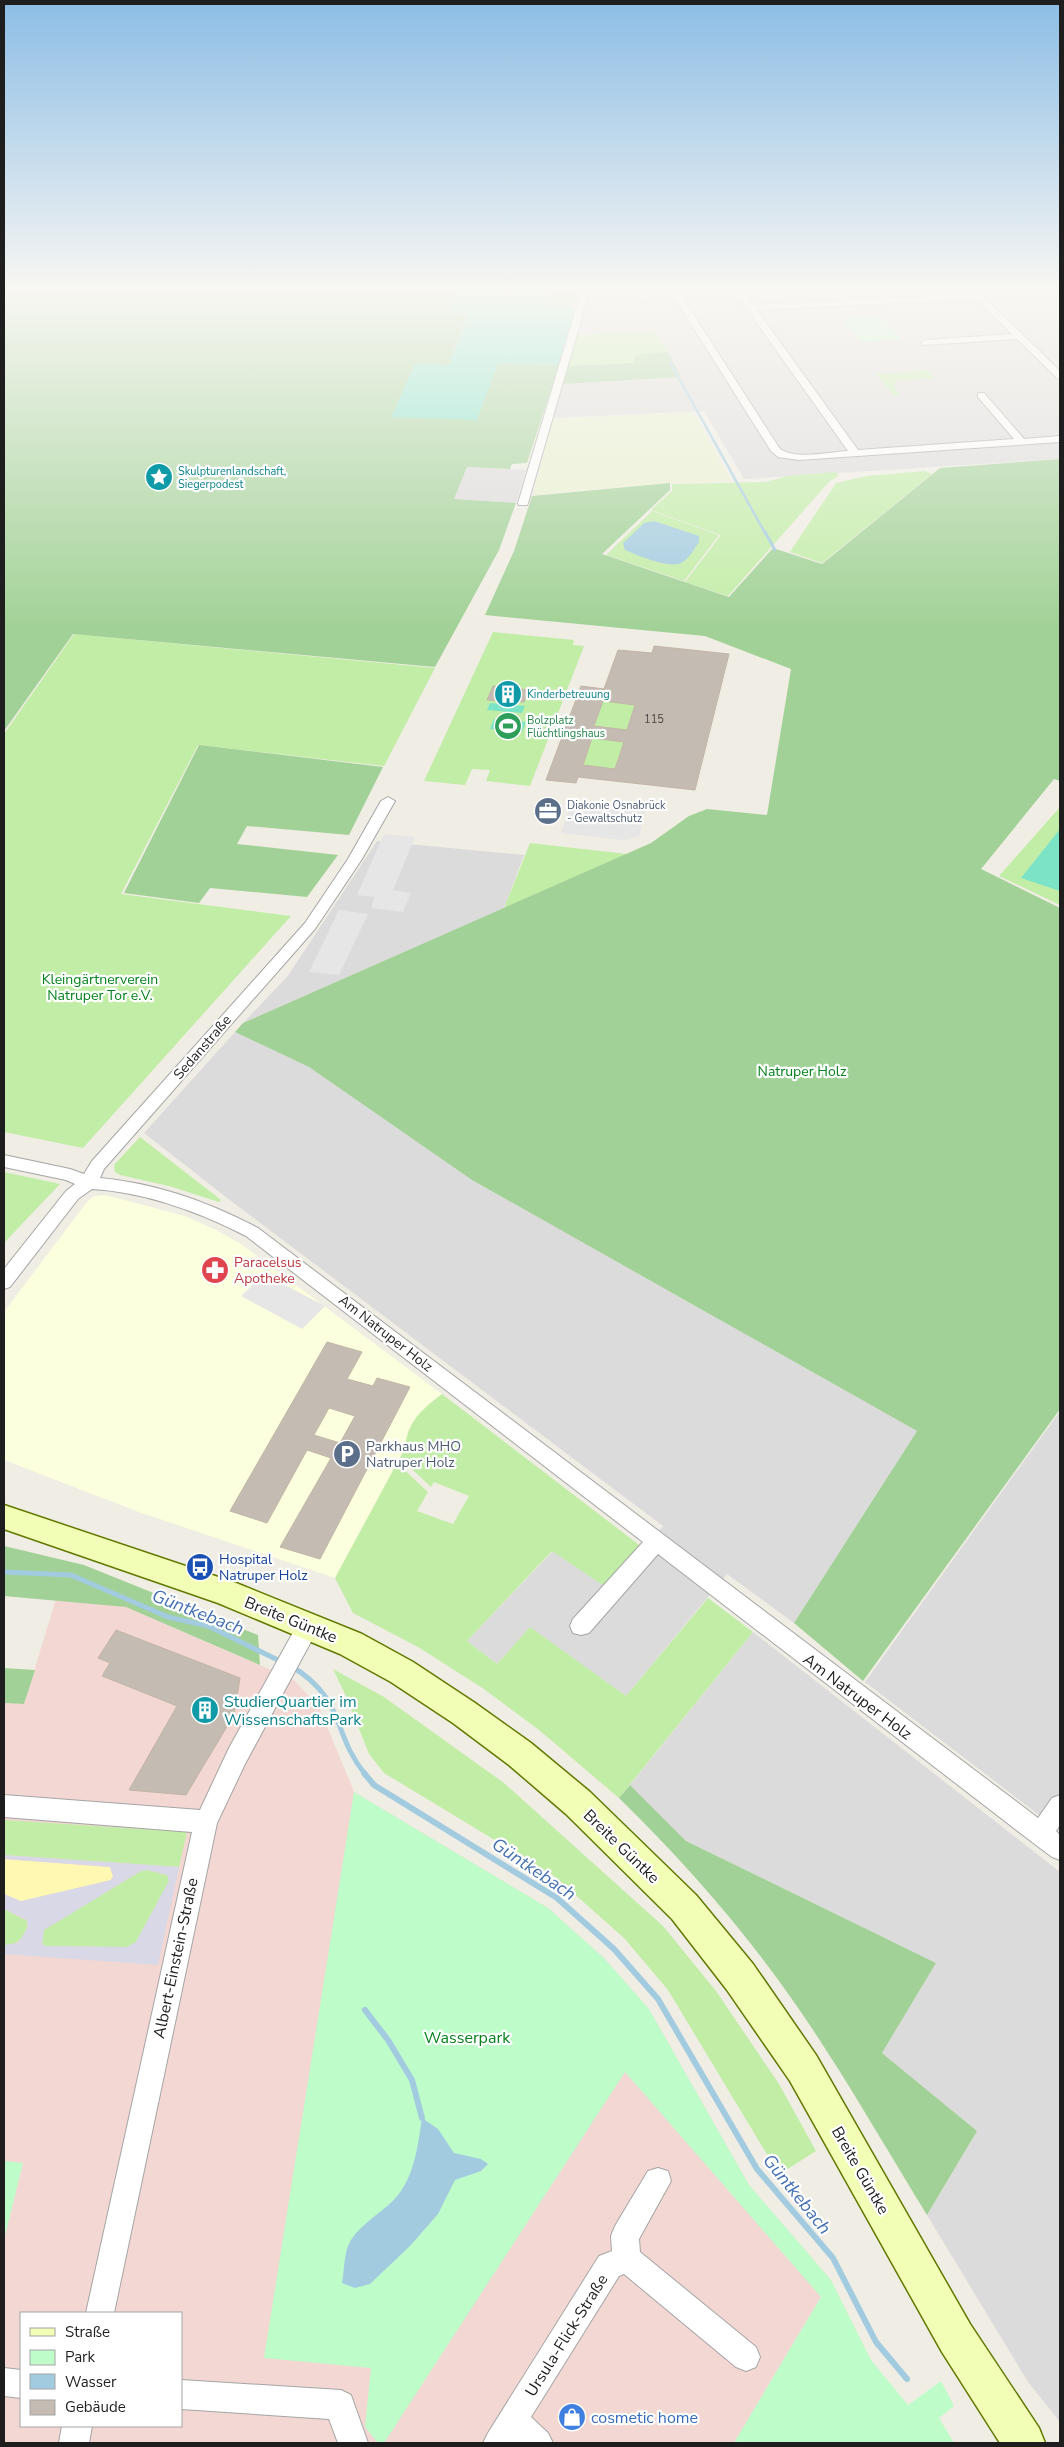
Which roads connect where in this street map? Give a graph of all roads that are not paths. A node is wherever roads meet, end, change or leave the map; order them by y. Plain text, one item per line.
1 (552, 403) edge
2 (745, 403) edge
3 (819, 403) edge
4 (987, 403) edge
5 (1060, 439) edge
6 (1021, 441) junction
7 (855, 453) junction
8 (523, 503) dead end
9 (388, 801) dead end
10 (4, 1161) edge
11 (88, 1183) junction
12 (4, 1282) edge
13 (4, 1517) edge
14 (657, 1540) junction
15 (581, 1626) dead end
16 (301, 1638) junction
17 (4, 1806) edge
18 (1060, 1806) edge
19 (206, 1822) junction
20 (1040, 1834) junction
21 (1060, 1850) edge
22 (658, 2182) dead end
23 (627, 2259) junction
24 (100, 2312) edge
25 (746, 2357) dead end
26 (4, 2382) edge
27 (20, 2384) edge
28 (182, 2394) edge
29 (77, 2427) edge
30 (506, 2432) edge
31 (1020, 2440) edge
32 (74, 2443) edge
33 (353, 2443) edge
34 (538, 2443) edge

1 - 8 street
2 - 7 street
3 - 7 street
4 - 6 street
5 - 6 street
6 - 7 street
9 - 11 street, Sedanstraße
10 - 11 street, Am Natruper Holz
11 - 12 street, Sedanstraße
11 - 14 street, Am Natruper Holz
13 - 16 street, Breite Güntke
14 - 15 street
14 - 20 street, Am Natruper Holz
16 - 19 street, Albert-Einstein-Straße
16 - 31 street, Breite Güntke
17 - 19 street
18 - 20 street
19 - 24 street, Albert-Einstein-Straße
20 - 21 street, Am Natruper Holz
22 - 23 street
23 - 25 street
23 - 30 street, Ursula-Flick-Straße
26 - 27 street
28 - 33 street
29 - 32 street
30 - 34 street, Ursula-Flick-Straße

